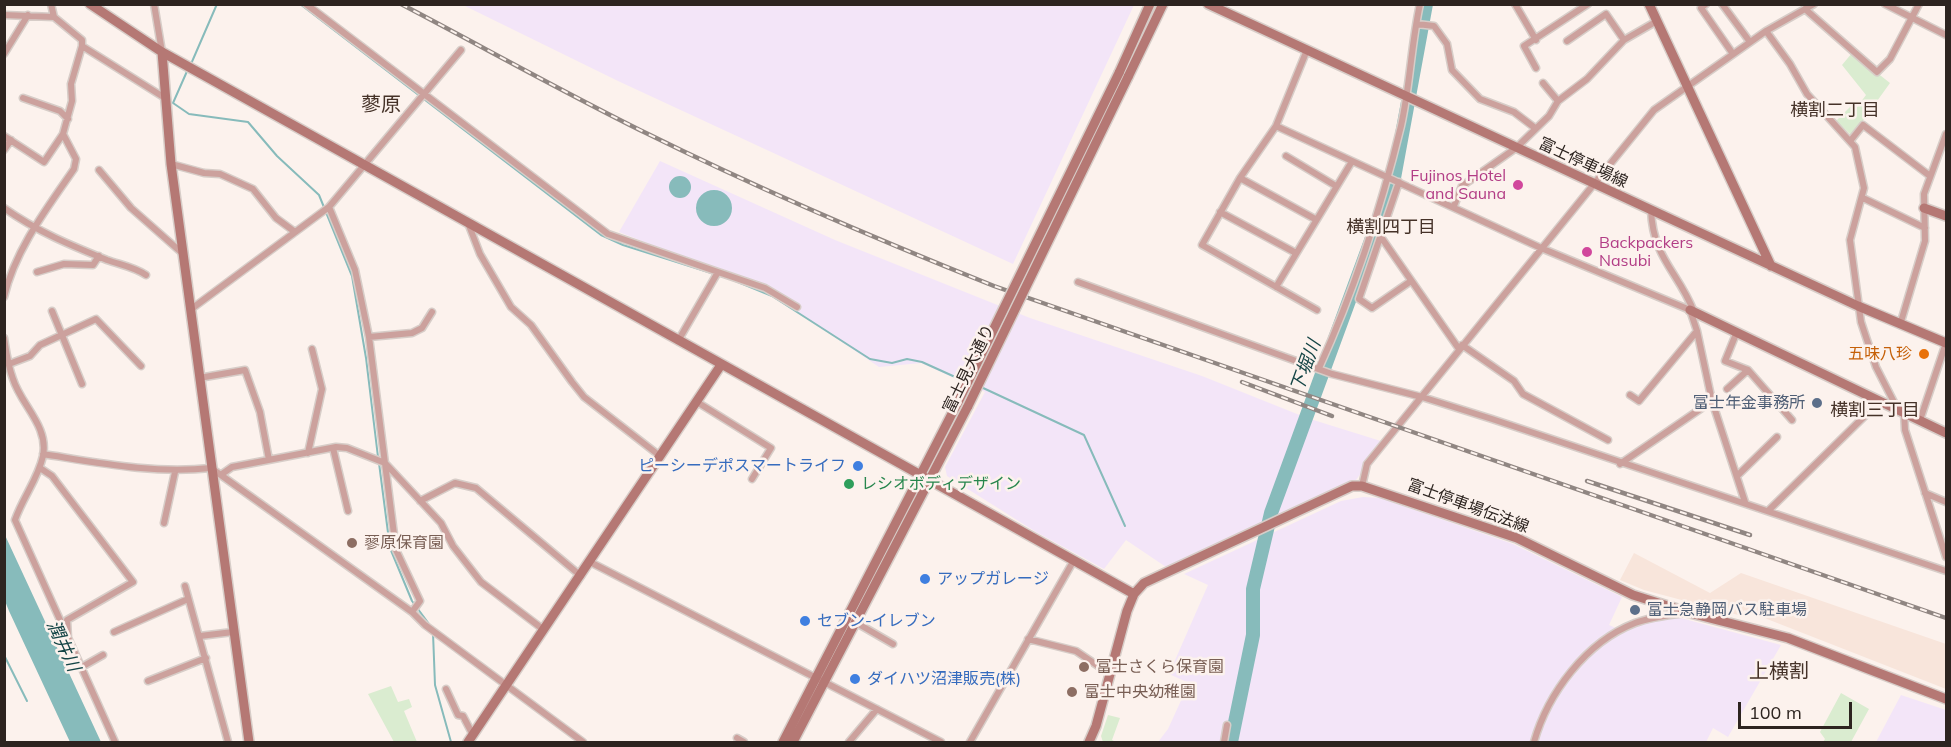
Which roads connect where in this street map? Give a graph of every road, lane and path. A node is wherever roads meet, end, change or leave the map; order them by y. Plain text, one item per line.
1 (51, 4) edge
2 (90, 4) edge
3 (154, 4) edge
4 (306, 4) edge
5 (1150, 4) edge
6 (1163, 4) edge
7 (1208, 4) edge
8 (1420, 4) edge
9 (1515, 4) edge
10 (1588, 4) edge
11 (1649, 4) edge
12 (1706, 4) edge
13 (1722, 4) edge
14 (1885, 4) edge
15 (1919, 4) edge
16 (1809, 6) edge
17 (4, 15) edge
18 (28, 15) junction
19 (54, 17) junction
20 (1912, 18) junction
21 (1657, 21) junction
22 (1417, 24) junction
23 (1766, 31) junction
24 (1947, 35) edge
25 (1536, 40) junction
26 (1624, 40) junction
27 (1567, 41) dead end
28 (1750, 42) junction
29 (82, 46) junction
30 (461, 50) dead end
31 (1307, 50) junction
32 (162, 52) junction
33 (4, 54) edge
34 (1733, 54) junction
35 (1536, 68) dead end
36 (1124, 75) junction
37 (1543, 83) dead end
38 (1688, 84) junction
39 (423, 94) junction
40 (1406, 96) junction
41 (23, 98) dead end
42 (165, 98) junction
43 (1558, 101) junction
44 (68, 119) junction
45 (1276, 126) junction
46 (1535, 128) junction
47 (63, 134) junction
48 (1947, 134) edge
49 (8, 138) edge
50 (1851, 140) junction
51 (1516, 148) junction
52 (4, 150) edge
53 (1286, 156) dead end
54 (1351, 162) junction
55 (171, 164) junction
56 (364, 165) junction
57 (99, 170) dead end
58 (1930, 176) junction
59 (1240, 178) junction
60 (1387, 178) junction
61 (1399, 182) junction
62 (1594, 185) junction
63 (1336, 186) junction
64 (1863, 198) junction
65 (1454, 206) junction
66 (4, 208) edge
67 (1924, 208) junction
68 (327, 209) junction
69 (1651, 210) junction
70 (1220, 212) junction
71 (1947, 216) edge
72 (1315, 219) junction
73 (468, 223) junction
74 (1925, 228) junction
75 (34, 229) junction
76 (295, 232) junction
77 (1381, 237) junction
78 (1541, 248) junction
79 (182, 253) junction
80 (1296, 253) junction
81 (99, 256) junction
82 (1771, 266) junction
83 (37, 272) dead end
84 (718, 272) junction
85 (146, 275) dead end
86 (1411, 281) junction
87 (1078, 282) dead end
88 (1276, 287) junction
89 (4, 297) edge
90 (1858, 306) junction
91 (797, 307) dead end
92 (190, 310) junction
93 (1317, 310) dead end
94 (52, 311) dead end
95 (1692, 311) junction
96 (432, 312) dead end
97 (1900, 325) junction
98 (1697, 331) junction
99 (62, 334) junction
100 (1736, 334) junction
101 (369, 337) junction
102 (4, 338) edge
103 (678, 341) junction
104 (1946, 343) edge
105 (1461, 347) junction
106 (5, 348) edge
107 (312, 349) dead end
108 (9, 364) junction
109 (721, 365) junction
110 (141, 366) dead end
111 (1319, 368) junction
112 (1748, 370) junction
113 (199, 378) junction
114 (82, 384) dead end
115 (1727, 389) dead end
116 (1630, 395) dead end
117 (1422, 397) junction
118 (1712, 400) junction
119 (1880, 401) junction
120 (697, 402) junction
121 (1901, 410) junction
122 (1792, 420) dead end
123 (1920, 420) junction
124 (1947, 433) edge
125 (1777, 437) dead end
126 (1608, 440) dead end
127 (333, 448) junction
128 (308, 453) junction
129 (44, 454) junction
130 (660, 456) junction
131 (269, 460) junction
132 (385, 464) junction
133 (1620, 464) junction
134 (39, 468) junction
135 (211, 468) junction
136 (176, 472) junction
137 (222, 474) junction
138 (921, 474) junction
139 (1737, 476) junction
140 (752, 479) dead end
141 (930, 480) junction
142 (1362, 486) junction
143 (1925, 493) junction
144 (420, 501) junction
145 (1745, 502) junction
146 (1947, 502) edge
147 (1769, 510) junction
148 (348, 511) dead end
149 (164, 523) dead end
150 (1947, 557) edge
151 (1074, 560) junction
152 (590, 562) junction
153 (1947, 571) edge
154 (580, 576) junction
155 (185, 586) dead end
156 (1134, 594) junction
157 (188, 599) junction
158 (412, 612) junction
159 (1690, 613) junction
160 (855, 622) junction
161 (545, 630) junction
162 (114, 632) dead end
163 (233, 632) junction
164 (200, 636) junction
165 (1028, 639) junction
166 (68, 640) junction
167 (893, 644) dead end
168 (103, 655) dead end
169 (206, 658) junction
170 (80, 668) junction
171 (1110, 674) junction
172 (820, 680) junction
173 (148, 681) dead end
174 (508, 686) junction
175 (446, 689) dead end
176 (1947, 699) edge
177 (877, 709) junction
178 (1227, 725) dead end
179 (737, 738) dead end
180 (471, 739) edge
181 (115, 742) edge
182 (228, 742) edge
183 (249, 742) edge
184 (583, 742) edge
185 (744, 742) edge
186 (783, 742) edge
187 (793, 742) edge
188 (849, 742) edge
189 (941, 742) edge
190 (970, 742) edge
191 (1089, 742) edge
192 (1224, 742) edge
193 (1534, 742) edge

1 - 19 street
2 - 32 street
3 - 32 street
4 - 39 street
5 - 36 street, 富士見大通り
6 - 36 street, 富士見大通り
7 - 31 street, 富士停車場線
8 - 22 street
9 - 25 street
10 - 25 street
11 - 21 street
12 - 34 street
13 - 28 street
14 - 20 street
15 - 20 street
16 - 20 street
16 - 23 street
17 - 18 street
18 - 19 street
18 - 33 street
19 - 29 street
20 - 24 street
21 - 26 street
21 - 38 street
22 - 40 street
22 - 46 street
23 - 28 street
23 - 50 street
25 - 35 street
26 - 27 street
26 - 43 street
28 - 34 street
29 - 42 street
29 - 44 street
30 - 39 street
31 - 40 street, 富士停車場線
31 - 45 street
32 - 42 street
32 - 56 street
34 - 38 street
36 - 138 street, 富士見大通り, bridge
36 - 141 street, 富士見大通り, bridge
37 - 43 street
38 - 62 street
38 - 82 street
39 - 56 street
39 - 84 street
40 - 51 street, 富士停車場線
40 - 60 street
41 - 44 street
42 - 55 street
43 - 46 street
44 - 47 street
45 - 54 street
45 - 59 street
46 - 51 street
47 - 49 street
47 - 75 street
48 - 58 street
49 - 52 street
50 - 58 street
50 - 64 street
51 - 62 street, 富士停車場線
51 - 65 street
53 - 63 street
54 - 60 street
54 - 63 street
55 - 76 street
55 - 79 street
56 - 68 street
56 - 73 street
57 - 79 street
58 - 67 street
59 - 70 street
59 - 72 street
60 - 61 street
60 - 111 street
61 - 65 street
61 - 77 street
62 - 69 street, 富士停車場線
62 - 78 street
63 - 72 street
64 - 74 street
64 - 90 street
65 - 78 street
66 - 75 street
67 - 71 street
67 - 74 street
68 - 76 street
68 - 101 street
69 - 82 street, 富士停車場線
69 - 95 street
70 - 80 street
70 - 88 street
72 - 80 street
73 - 103 street
73 - 130 street
74 - 97 street
75 - 81 street
75 - 89 street
76 - 92 street
77 - 86 street
77 - 86 street
78 - 95 street
78 - 105 street
79 - 92 street
80 - 88 street
81 - 83 street
81 - 85 street
82 - 90 street, 富士停車場線
84 - 91 street
84 - 103 street
86 - 105 street
87 - 111 street
88 - 93 street
90 - 97 street, 富士停車場線
90 - 121 street
92 - 113 street
94 - 99 street
95 - 98 street
95 - 100 street
96 - 101 street
97 - 104 street, 富士停車場線
98 - 116 street
98 - 118 street
99 - 108 street
99 - 110 street
99 - 114 street
100 - 112 street
100 - 119 street
101 - 132 street
102 - 106 street
103 - 109 street
104 - 123 street
105 - 117 street
105 - 126 street
106 - 108 street
107 - 128 street
108 - 129 street
109 - 120 street
109 - 138 street
111 - 117 street
112 - 115 street
112 - 122 street
113 - 131 street
113 - 135 street
117 - 133 street
117 - 142 street
118 - 133 street
118 - 139 street
119 - 121 street
119 - 147 street
120 - 130 street
120 - 140 street
121 - 123 street
121 - 143 street
123 - 124 street
125 - 139 street
127 - 128 street
127 - 132 street
127 - 148 street
128 - 131 street
129 - 134 street
129 - 136 street
130 - 152 street
131 - 137 street
132 - 144 street
132 - 158 street
133 - 145 street
134 - 166 street
134 - 166 street
135 - 136 street
135 - 137 street
135 - 163 street
136 - 149 street
137 - 158 street
138 - 141 street
138 - 172 street, 富士見大通り
139 - 145 street
141 - 151 street
141 - 160 street, 富士見大通り
142 - 156 street
142 - 159 street, 富士停車場伝法線
143 - 146 street
143 - 150 street
144 - 154 street
144 - 161 street
145 - 147 street
147 - 153 street
151 - 156 street
151 - 165 street
152 - 154 street
152 - 172 street
154 - 161 street
155 - 157 street
156 - 171 street
157 - 162 street
157 - 164 street
158 - 174 street
159 - 176 street, 富士停車場伝法線
159 - 193 street
160 - 167 street
160 - 172 street, 富士見大通り
161 - 174 street
163 - 164 street
163 - 183 street
164 - 169 street
165 - 171 street
165 - 190 street
166 - 170 street
168 - 170 street
169 - 173 street
169 - 182 street
170 - 181 street
171 - 191 street
172 - 177 street
172 - 186 street, 富士見大通り
172 - 187 street, 富士見大通り
174 - 180 street
174 - 184 street
175 - 180 street
177 - 188 street
177 - 189 street
178 - 192 street
179 - 185 street

